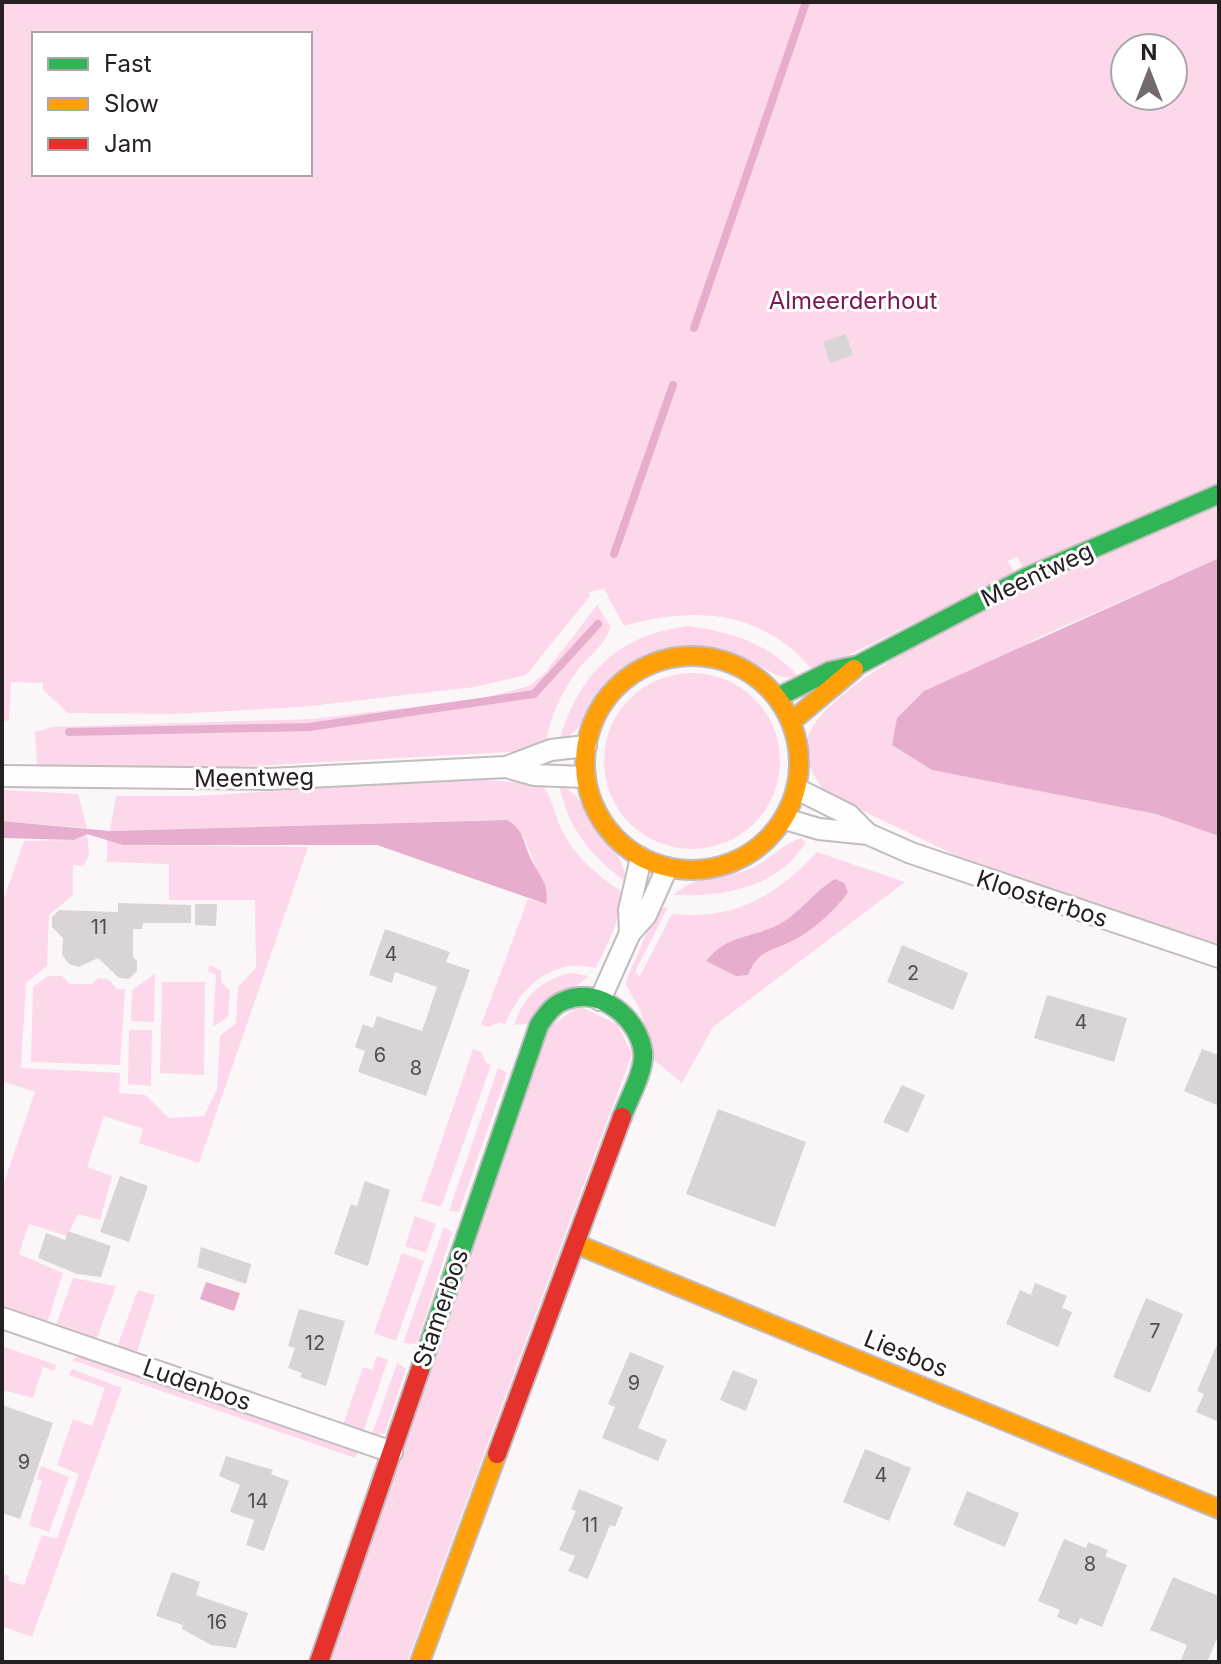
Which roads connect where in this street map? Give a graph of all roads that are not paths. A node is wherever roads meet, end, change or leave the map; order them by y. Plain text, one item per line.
1 (1219, 494) edge
2 (858, 665) junction
3 (778, 697) junction
4 (792, 721) junction
5 (586, 746) junction
6 (506, 767) junction
7 (2, 776) edge
8 (585, 777) junction
9 (797, 789) junction
10 (785, 819) junction
11 (868, 834) junction
12 (641, 858) junction
13 (667, 868) junction
14 (630, 933) junction
15 (1219, 957) edge
16 (600, 1000) junction
17 (576, 1244) junction
18 (2, 1318) edge
19 (392, 1452) junction
20 (1219, 1509) edge
21 (319, 1662) edge
22 (420, 1662) edge

1 - 2 street, Meentweg
2 - 3 street, Meentweg
2 - 4 street, Meentweg
3 - 4 street
3 - 5 street
4 - 9 street
5 - 6 street, Meentweg
5 - 8 street
6 - 7 street, Meentweg
6 - 8 street, Meentweg
8 - 12 street
9 - 10 street
9 - 11 street, Kloosterbos
10 - 11 street, Kloosterbos
10 - 13 street
11 - 15 street, Kloosterbos
12 - 13 street
12 - 14 street
13 - 14 street
14 - 16 street
16 - 17 street
16 - 19 street, Stamerbos
17 - 20 street, Liesbos
17 - 22 street
18 - 19 street, Ludenbos
19 - 21 street, Stamerbos

